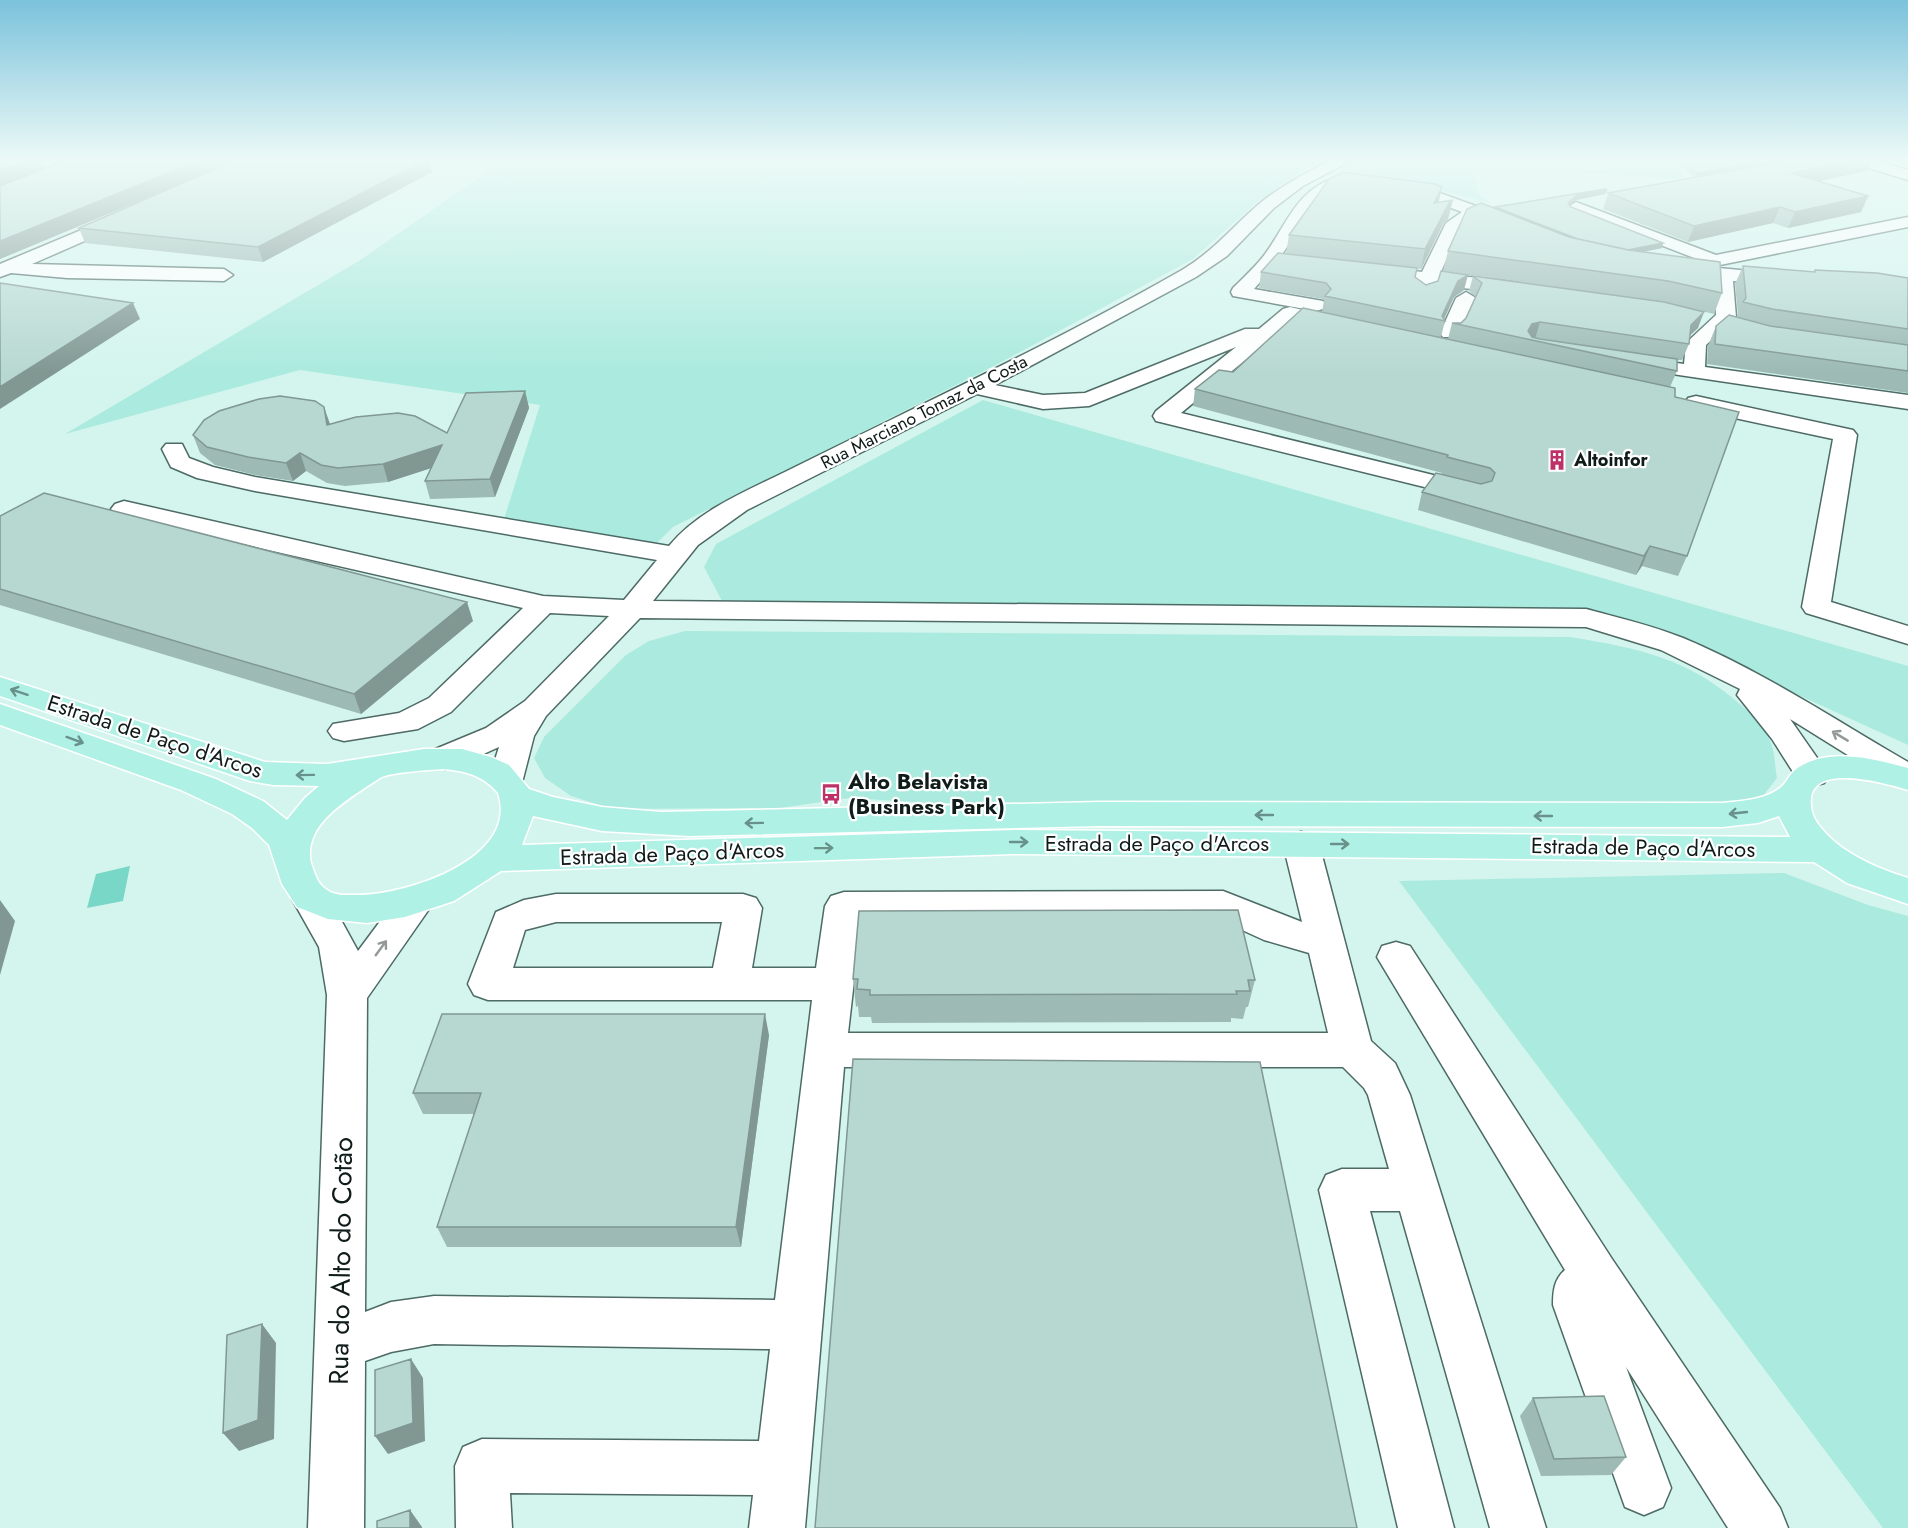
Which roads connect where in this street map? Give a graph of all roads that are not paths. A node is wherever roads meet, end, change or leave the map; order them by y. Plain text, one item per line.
1 (93, 230) edge
2 (1256, 230) edge
3 (1276, 230) edge
4 (1451, 230) edge
5 (1636, 230) edge
6 (1867, 230) edge
7 (1245, 256) junction
8 (1290, 263) edge
9 (1656, 267) edge
10 (3, 268) edge
11 (1353, 272) edge
12 (224, 275) dead end
13 (1723, 276) junction
14 (1802, 281) edge
15 (1426, 284) junction
16 (1536, 291) edge
17 (1466, 298) junction
18 (1522, 307) edge
19 (1278, 325) junction
20 (1707, 327) junction
21 (1680, 331) edge
22 (1450, 333) junction
23 (1738, 334) edge
24 (1612, 359) edge
25 (1694, 372) junction
26 (974, 387) junction
27 (1671, 398) edge
28 (1908, 402) edge
29 (174, 449) dead end
30 (1475, 493) edge
31 (124, 509) dead end
32 (674, 555) junction
33 (543, 604) junction
34 (632, 609) junction
35 (1908, 635) edge
36 (1733, 673) junction
37 (0, 686) edge
38 (536, 708) junction
39 (0, 714) edge
40 (344, 731) dead end
41 (445, 758) junction
42 (384, 767) junction
43 (1908, 778) edge
44 (1802, 786) junction
45 (511, 788) junction
46 (1301, 844) junction
47 (1823, 850) junction
48 (290, 856) junction
49 (492, 859) junction
50 (1908, 891) edge
51 (311, 899) junction
52 (415, 902) junction
53 (1326, 943) junction
54 (1395, 957) dead end
55 (730, 984) junction
56 (833, 984) junction
57 (346, 995) junction
58 (825, 1050) junction
59 (1353, 1050) junction
60 (1418, 1190) junction
61 (1595, 1275) junction
62 (798, 1325) junction
63 (339, 1346) junction
64 (783, 1468) junction
65 (1644, 1488) dead end
66 (336, 1528) edge
67 (484, 1528) edge
68 (777, 1528) edge
69 (1426, 1528) edge
70 (1518, 1528) edge
71 (1760, 1528) edge

1 - 10 street
2 - 7 street, Rua Marciano Tomaz da Costa
3 - 7 street
4 - 15 street
5 - 6 street
7 - 8 street
7 - 19 street
7 - 26 street, Rua Marciano Tomaz da Costa
9 - 13 street
10 - 12 street
11 - 15 street
13 - 14 street
13 - 20 street
15 - 16 street
15 - 17 street
17 - 18 street
17 - 22 street
19 - 26 street
19 - 30 street
20 - 21 street
20 - 23 street
20 - 25 street
22 - 22 street
24 - 25 street
25 - 28 street
26 - 32 street, Rua Marciano Tomaz da Costa
27 - 35 street
29 - 32 street
31 - 33 street
32 - 34 street, Rua Marciano Tomaz da Costa
33 - 34 street
33 - 40 street
34 - 36 street
34 - 38 street, Rua Marciano Tomaz da Costa
43 -> 36 street
36 - 44 street
42 -> 37 main road, Estrada de Paço d'Arcos
38 - 41 street, Rua Marciano Tomaz da Costa
38 - 45 street, Rua Marciano Tomaz da Costa
39 -> 48 main road, Estrada de Paço d'Arcos
41 - 42 main road, Estrada de Paço d'Arcos
41 - 45 main road, Estrada de Paço d'Arcos
42 - 48 main road, Estrada de Paço d'Arcos
43 - 44 main road, Estrada de Paço d'Arcos
44 -> 45 main road, Estrada de Paço d'Arcos
44 - 47 main road
45 - 49 main road
46 -> 47 main road, Estrada de Paço d'Arcos
49 -> 46 main road, Estrada de Paço d'Arcos
46 - 53 street
47 - 50 main road
48 - 51 main road, Estrada de Paço d'Arcos
49 - 52 main road
51 - 52 main road
51 - 57 street, Rua do Alto do Cotão
57 -> 52 street
53 - 56 street
53 - 59 street
54 - 61 street
55 - 55 street
55 - 56 street
56 - 58 street
57 - 63 street, Rua do Alto do Cotão
58 - 59 street
58 - 62 street
59 - 60 street
60 - 69 street
60 - 70 street
61 - 65 street
61 - 71 street
62 - 63 street
62 - 64 street
63 - 66 street, Rua do Alto do Cotão
64 - 67 street
64 - 68 street

